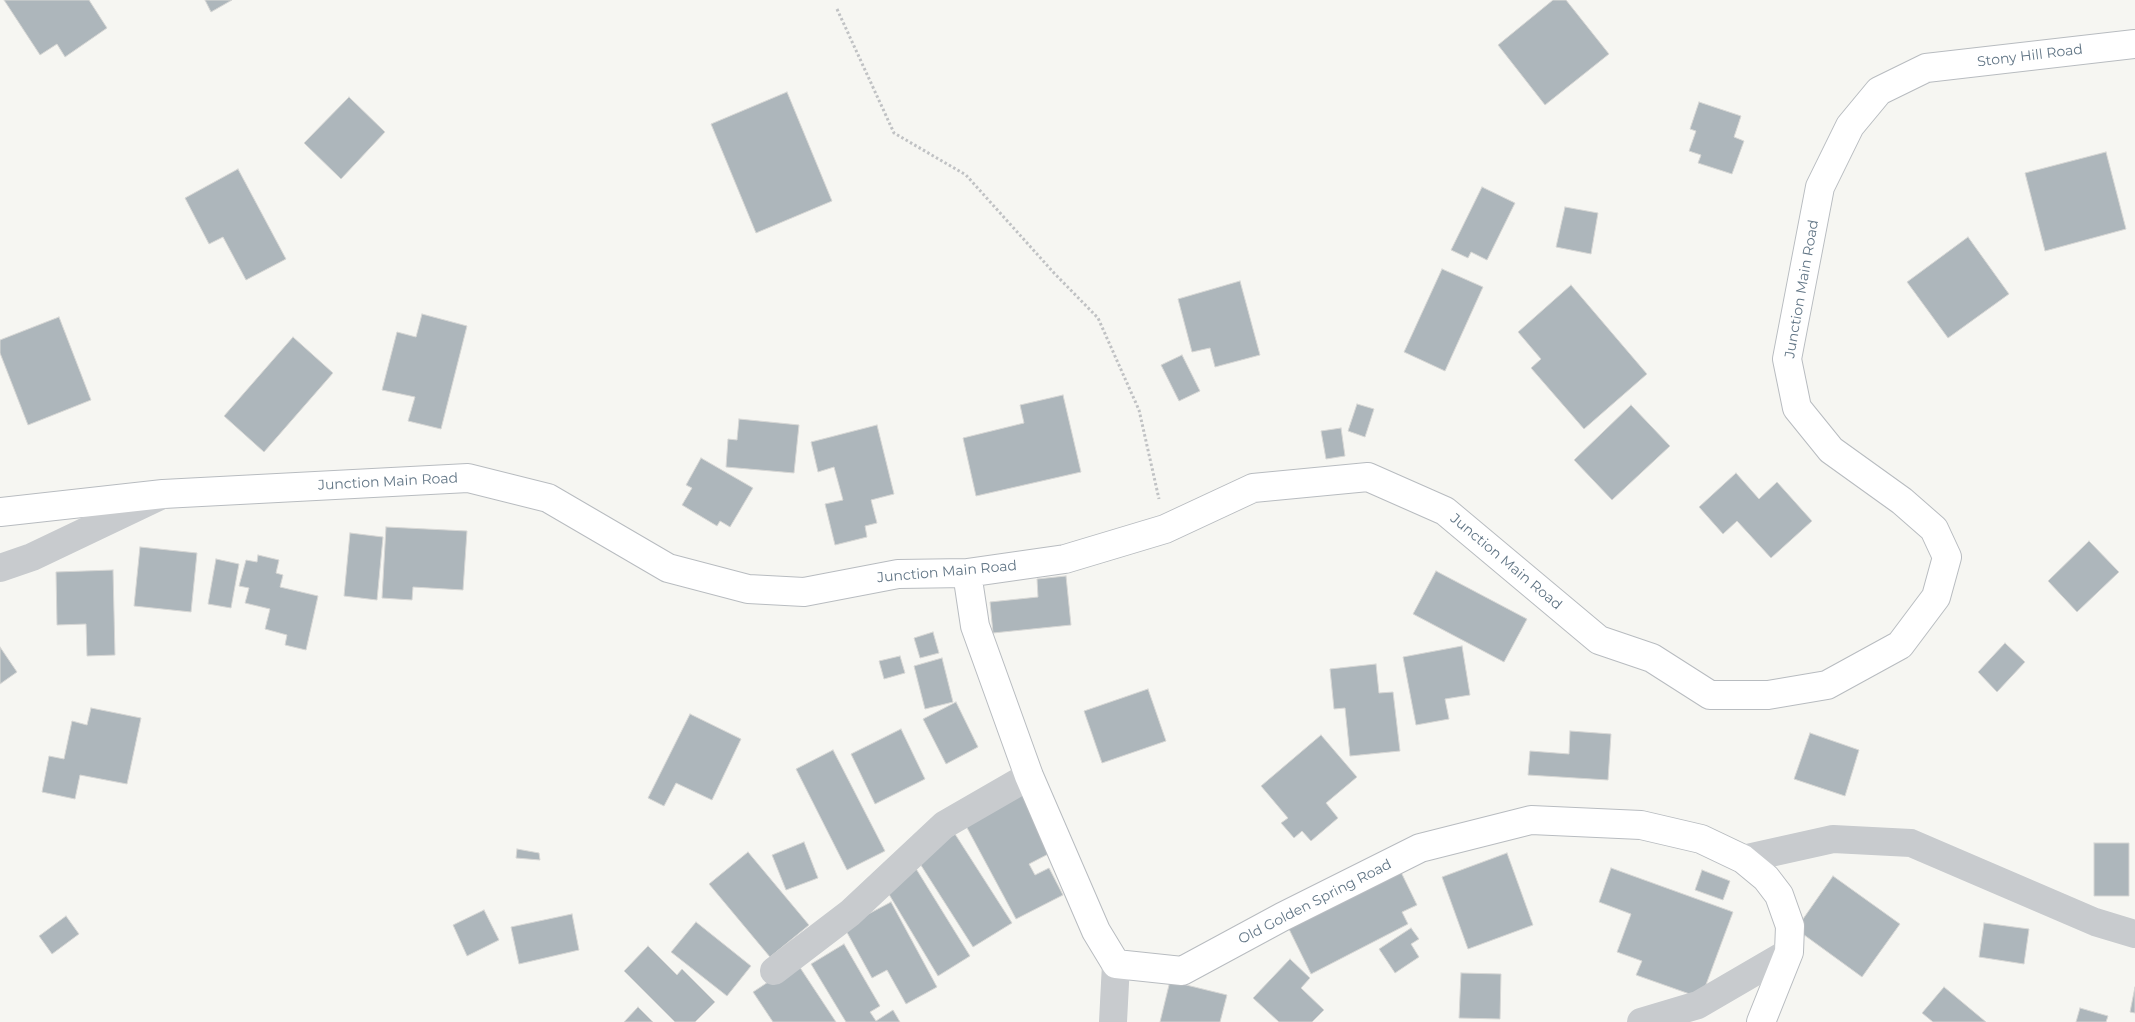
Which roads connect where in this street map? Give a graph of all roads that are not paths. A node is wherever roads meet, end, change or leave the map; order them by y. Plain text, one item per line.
1 (2135, 44) edge
2 (1926, 68) joint
3 (163, 494) junction
4 (0, 512) edge
5 (0, 568) edge
6 (967, 573) junction
7 (1029, 776) junction
8 (1743, 859) junction
9 (2135, 934) edge
10 (1789, 952) junction
11 (1116, 964) junction
12 (774, 970) dead end
13 (1112, 1022) edge
14 (1641, 1022) edge
15 (1761, 1022) edge

1 - 2 main road, Stony Hill Road
2 - 6 main road, Junction Main Road
3 - 4 main road, Junction Main Road
3 - 5 street
3 - 6 main road, Junction Main Road
6 - 7 main road
7 - 11 main road
7 - 12 street
8 - 9 street
8 - 10 main road, Old Golden Spring Road
8 - 11 main road, Old Golden Spring Road
10 - 14 street
10 - 15 main road, Old Golden Spring Road
11 - 13 street

